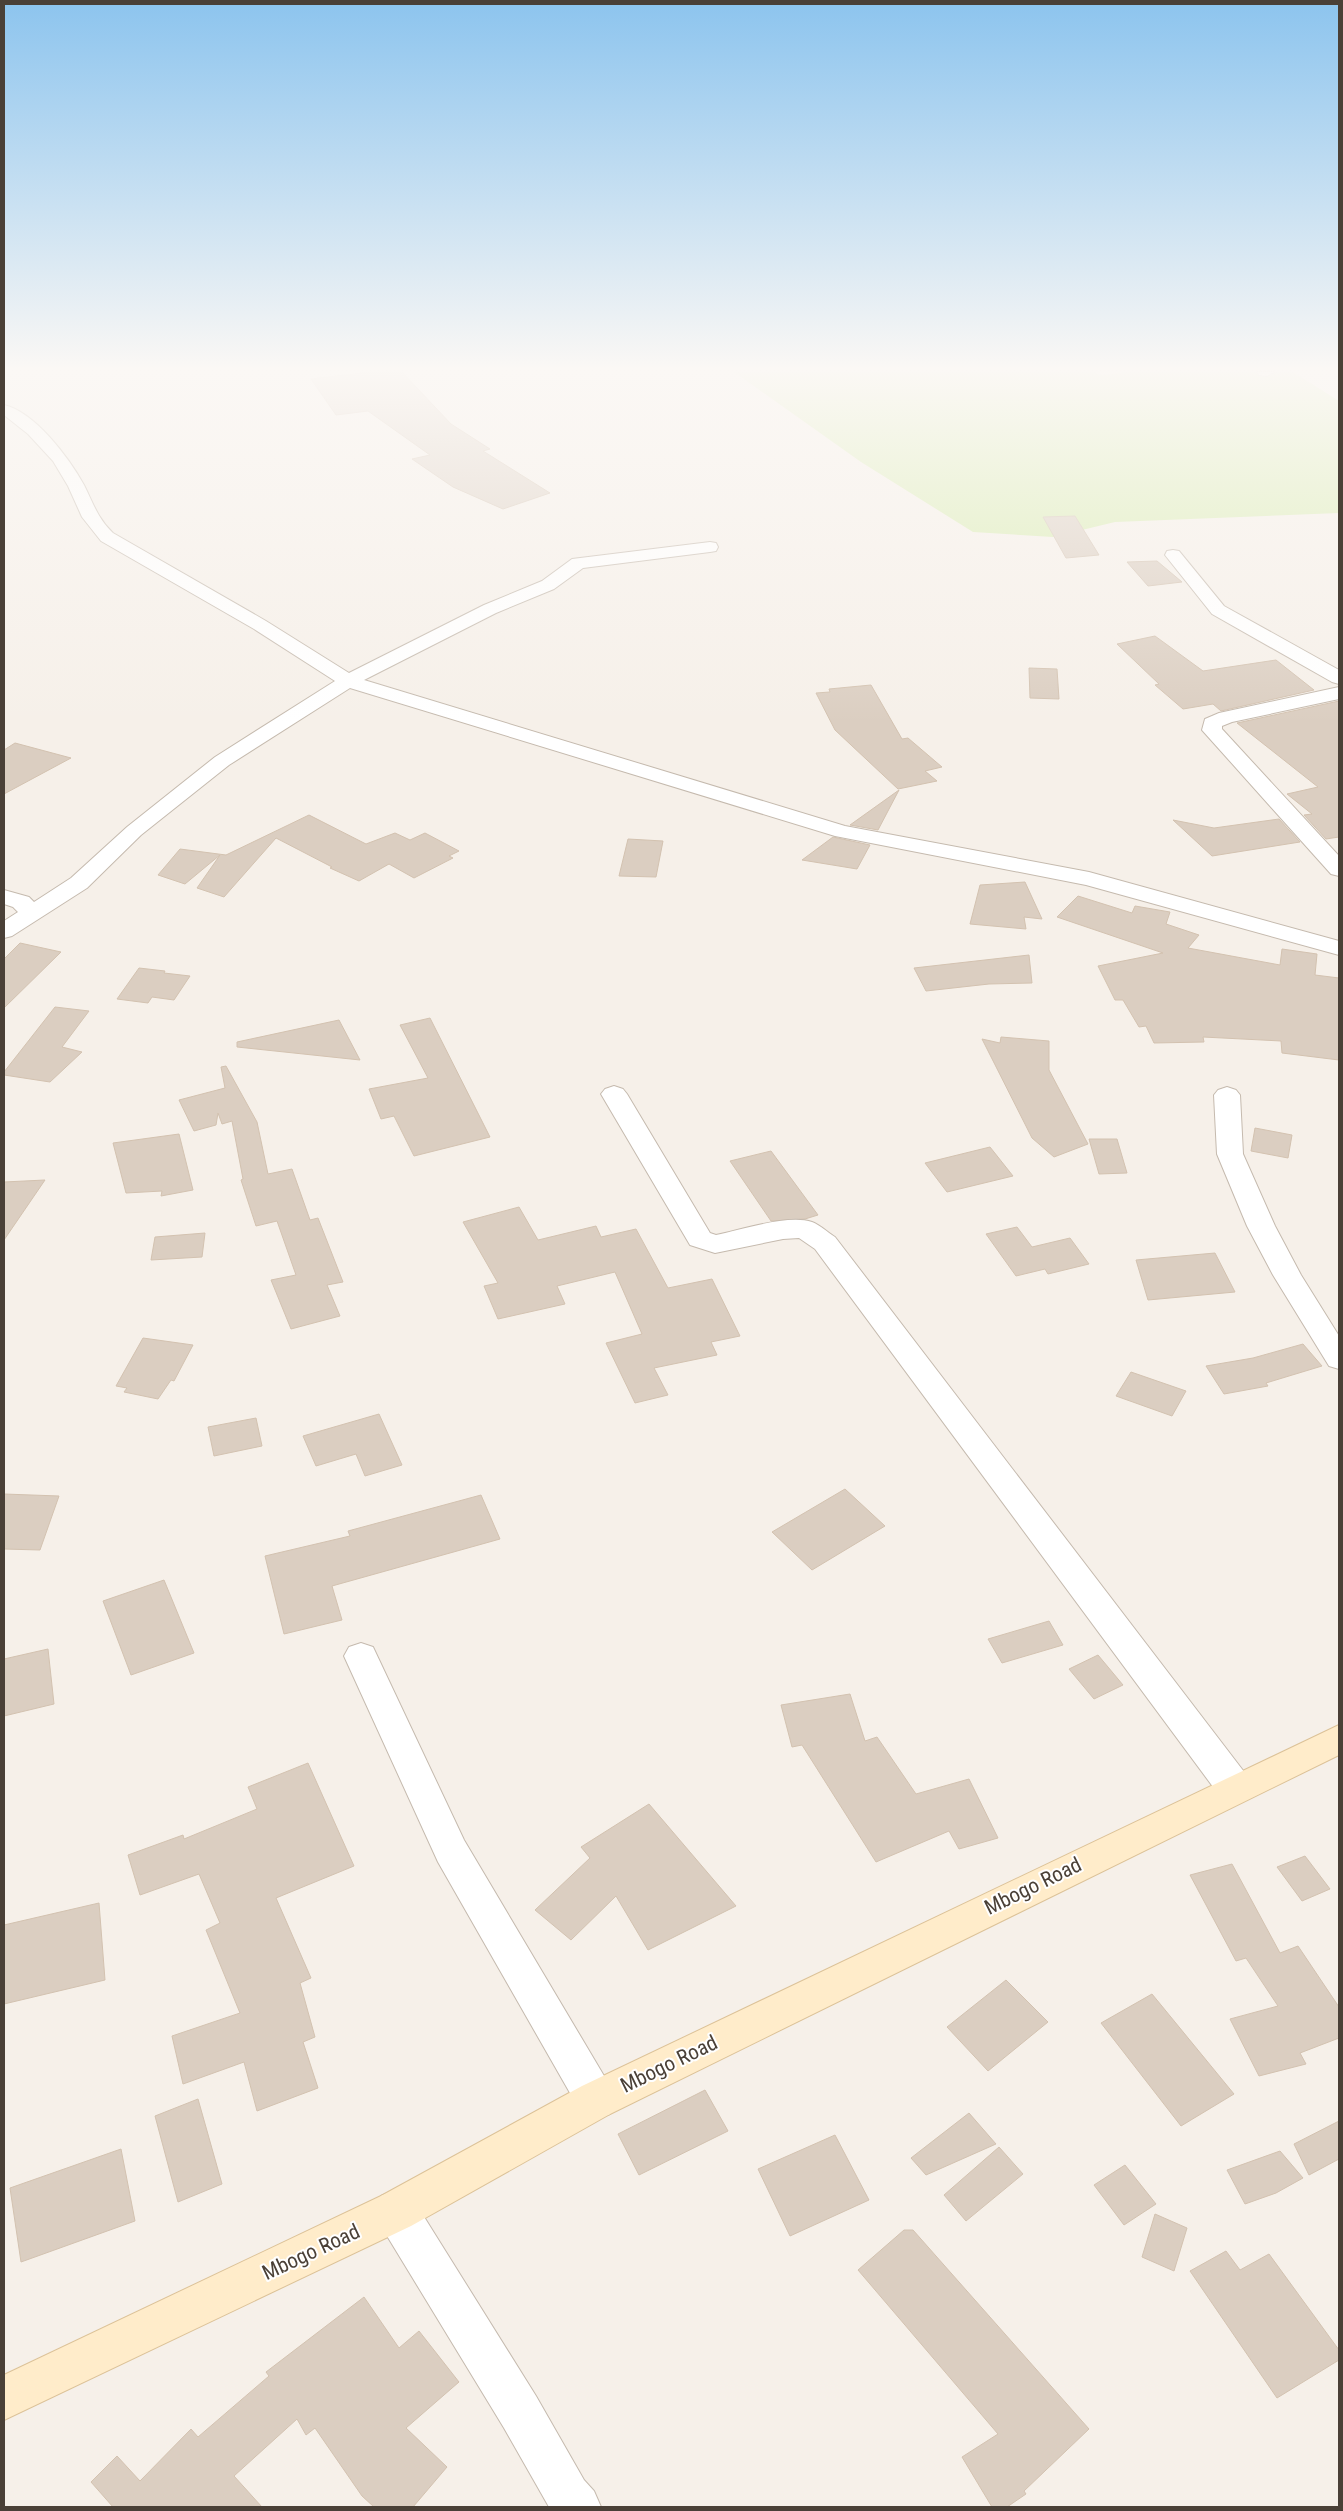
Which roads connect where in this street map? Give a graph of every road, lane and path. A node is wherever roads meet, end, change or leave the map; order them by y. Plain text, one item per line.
1 (77, 489) edge
2 (710, 547) dead end
3 (1173, 555) dead end
4 (1339, 678) edge
5 (348, 681) junction
6 (1339, 693) edge
7 (1339, 869) edge
8 (4, 897) edge
9 (32, 913) junction
10 (4, 930) edge
11 (1339, 948) edge
12 (614, 1094) dead end
13 (1227, 1095) dead end
14 (1339, 1359) edge
15 (361, 1656) dead end
16 (1339, 1738) edge
17 (1235, 1788) junction
18 (596, 2100) junction
19 (396, 2211) junction
20 (4, 2398) edge
21 (578, 2507) edge

1 - 5 street
2 - 5 street
3 - 4 street
5 - 9 street
5 - 11 street
6 - 7 street
8 - 9 street
9 - 10 street
12 - 17 street
13 - 14 street
15 - 18 street
16 - 17 main road, Mbogo Road
17 - 18 main road, Mbogo Road
18 - 19 main road, Mbogo Road
19 - 20 main road, Mbogo Road
19 - 21 street

